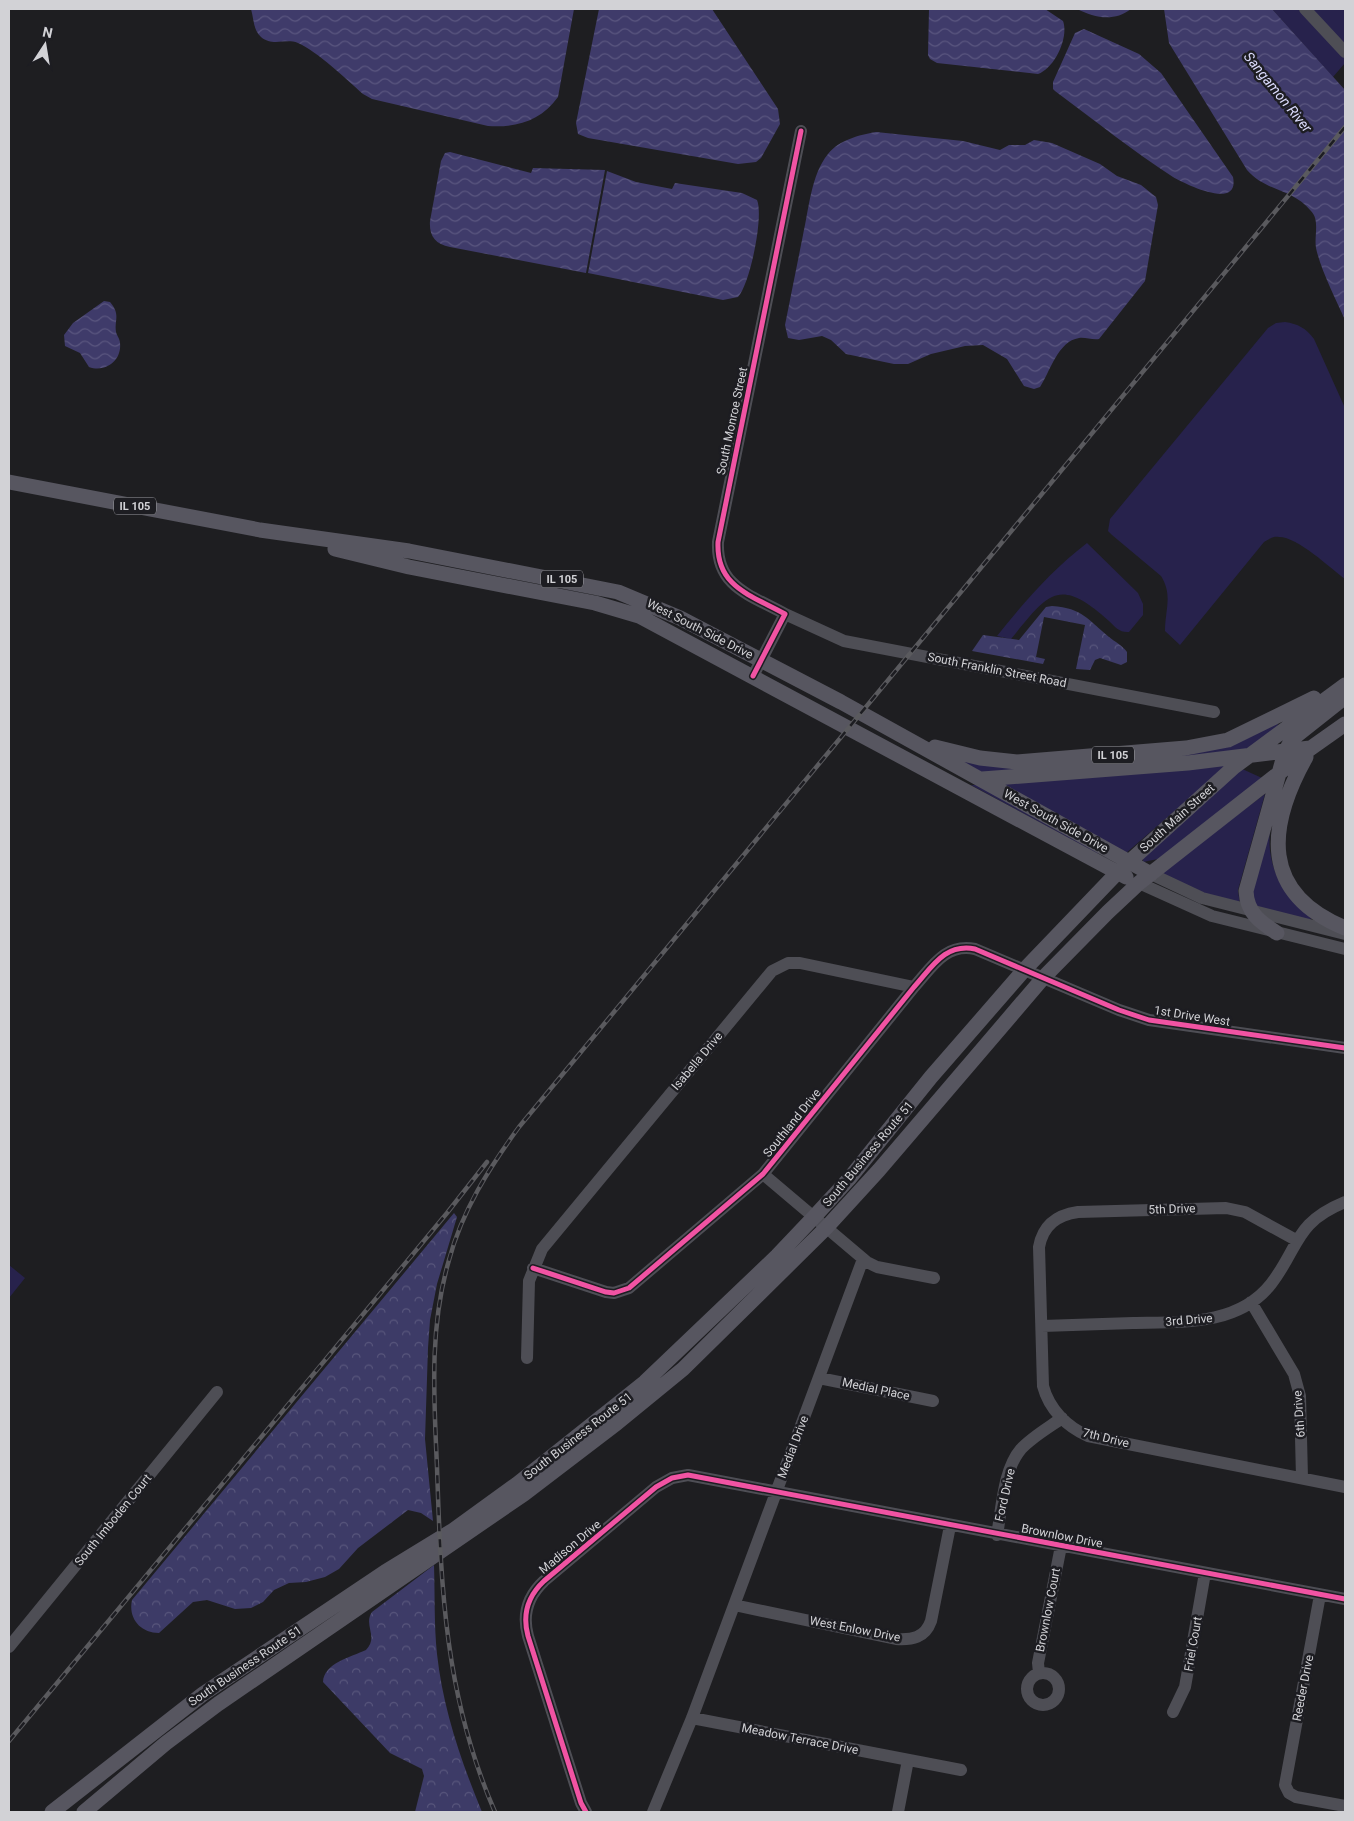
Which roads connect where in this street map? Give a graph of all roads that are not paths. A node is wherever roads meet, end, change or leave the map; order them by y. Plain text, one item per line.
1 (1305, 9) edge
2 (1345, 52) edge
3 (801, 131) dead end
4 (9, 482) edge
5 (260, 530) junction
6 (785, 614) junction
7 (761, 661) junction
8 (753, 676) junction
9 (1345, 684) edge
10 (1345, 697) edge
11 (1214, 712) dead end
12 (873, 721) junction
13 (1345, 724) edge
14 (1312, 748) junction
15 (1284, 752) junction
16 (1246, 757) junction
17 (932, 773) junction
18 (1278, 775) junction
19 (981, 780) junction
20 (1129, 862) junction
21 (1118, 872) junction
22 (1151, 874) junction
23 (1139, 883) junction
24 (1251, 911) junction
25 (1345, 928) edge
26 (1277, 933) junction
27 (1345, 934) edge
28 (1345, 949) edge
29 (1024, 969) junction
30 (1044, 977) junction
31 (914, 987) junction
32 (1345, 1048) edge
33 (763, 1174) junction
34 (1345, 1202) edge
35 (814, 1217) junction
36 (826, 1228) junction
37 (1045, 1230) joint
38 (1296, 1240) junction
39 (863, 1259) junction
40 (533, 1268) junction
41 (934, 1278) dead end
42 (1252, 1302) junction
43 (1042, 1326) junction
44 (527, 1358) dead end
45 (819, 1378) junction
46 (217, 1392) dead end
47 (933, 1401) dead end
48 (1062, 1418) junction
49 (1302, 1478) junction
50 (1345, 1486) edge
51 (775, 1492) junction
52 (950, 1526) junction
53 (997, 1534) junction
54 (1061, 1546) junction
55 (1205, 1573) junction
56 (1320, 1595) junction
57 (1345, 1599) edge
58 (734, 1605) junction
59 (9, 1647) edge
60 (1039, 1673) dead end
61 (1173, 1712) dead end
62 (692, 1718) junction
63 (908, 1760) junction
64 (961, 1770) dead end
65 (1345, 1806) edge
66 (52, 1812) edge
67 (84, 1812) edge
68 (586, 1812) edge
69 (653, 1812) edge
70 (898, 1812) edge

1 - 2 street
3 - 6 street, South Monroe Street
4 - 5 main road, West South Side Drive / IL 105
5 - 7 main road, West South Side Drive / IL 105
5 - 8 main road, West South Side Drive / IL 105
6 - 7 street
6 - 11 street, South Franklin Street Road
7 - 8 street
7 - 12 main road, West South Side Drive / IL 105
8 - 17 main road, West South Side Drive / IL 105
9 - 12 main road, IL 105
9 - 16 main road, South Main Street
10 - 15 main road
12 - 19 main road, West South Side Drive
13 - 14 main road, IL 105
14 - 15 main road, IL 105
14 - 18 main road, South Main Street
14 - 25 main road
15 - 16 main road, IL 105
15 - 18 main road
16 - 19 main road, IL 105
16 - 20 main road, South Main Street
17 - 19 main road, IL 105
17 - 21 main road, West South Side Drive
18 - 22 main road, South Main Street
18 - 24 main road
19 - 20 main road, West South Side Drive
20 - 21 main road, South Main Street
20 - 22 main road, West South Side Drive
21 - 23 main road
21 - 29 main road, South Main Street
22 - 23 main road, South Main Street
22 - 24 street
23 - 26 street
23 - 30 main road, South Main Street
24 - 26 main road
24 - 27 street
26 - 28 street
29 - 30 street, Southland Drive
29 - 31 street, Southland Drive
29 - 35 main road, South Business Route 51
30 - 32 street, 1st Drive West
30 - 36 main road, South Business Route 51
31 - 33 street, Southland Drive
31 - 40 street, Isabella Drive
33 - 35 street
33 - 40 street, Southland Drive
34 - 38 street, 3rd Drive
35 - 36 street
35 - 66 main road, South Business Route 51
36 - 39 street
36 - 67 main road, South Business Route 51
37 - 38 street, 5th Drive
37 - 43 street, 7th Drive
38 - 42 street, 3rd Drive
39 - 41 street
39 - 45 street, Medial Drive
40 - 44 street, Isabella Drive
42 - 43 street, 3rd Drive
42 - 49 street, 6th Drive
43 - 48 street, 7th Drive
45 - 47 street, Medial Place
45 - 51 street, Medial Drive
46 - 59 street, South Imboden Court
48 - 49 street, 7th Drive
48 - 53 street, Ford Drive
49 - 50 street, 7th Drive
51 - 52 street, Brownlow Drive
51 - 58 street, Medial Drive
51 - 68 street, Madison Drive
52 - 53 street, Brownlow Drive
52 - 58 street, West Enlow Drive
53 - 54 street, Brownlow Drive
54 - 55 street, Brownlow Drive
54 - 60 street, Brownlow Court
55 - 56 street, Brownlow Drive
55 - 61 street, Friel Court
56 - 57 street, Brownlow Drive
56 - 65 street, Reeder Drive
58 - 62 street, Medial Drive
62 - 63 street, Meadow Terrace Drive
62 - 69 street, Medial Drive
63 - 64 street, Meadow Terrace Drive
63 - 70 street

